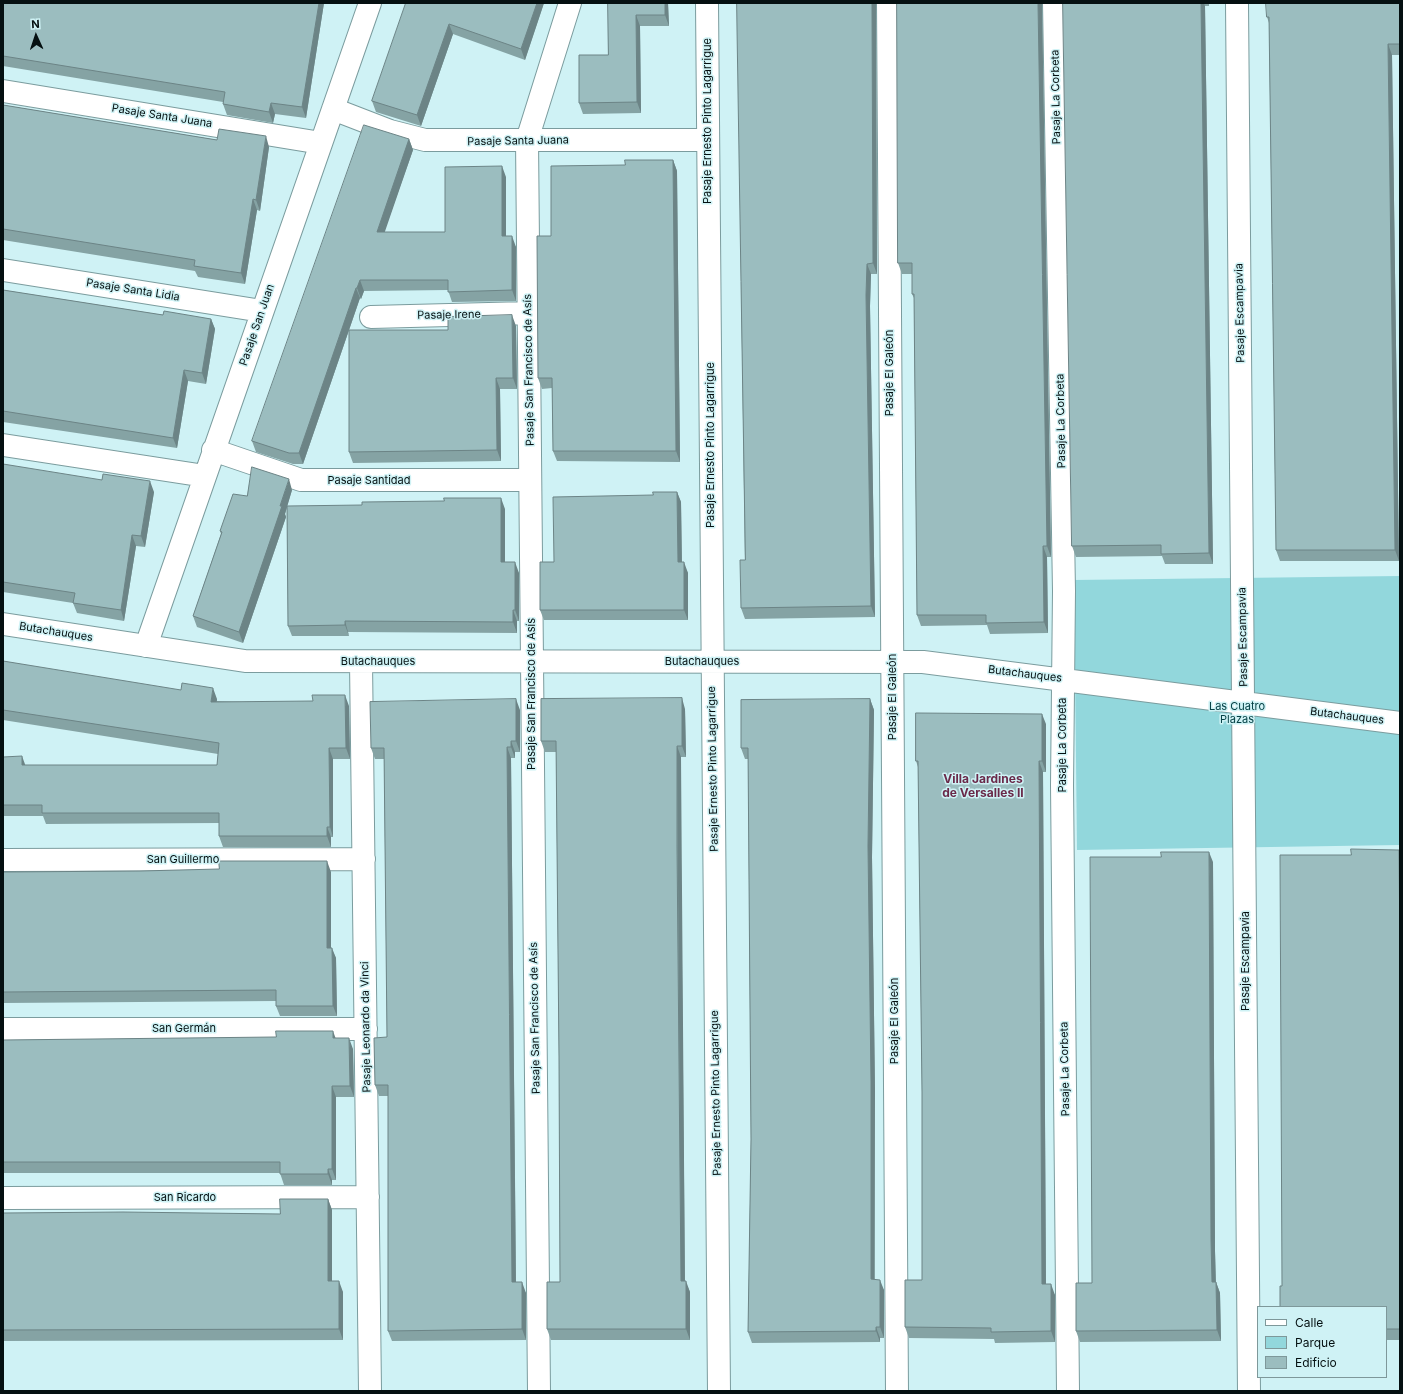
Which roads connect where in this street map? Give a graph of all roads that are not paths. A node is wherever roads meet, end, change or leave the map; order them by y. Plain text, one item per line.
1 (370, 3) edge
2 (570, 3) edge
3 (707, 3) edge
4 (888, 3) edge
5 (1054, 3) edge
6 (1237, 3) edge
7 (3, 91) edge
8 (333, 109) junction
9 (527, 140) junction
10 (708, 140) junction
11 (321, 143) junction
12 (3, 270) edge
13 (262, 311) junction
14 (528, 314) junction
15 (371, 317) dead end
16 (3, 445) edge
17 (214, 450) junction
18 (205, 476) junction
19 (530, 480) junction
20 (3, 624) edge
21 (146, 646) junction
22 (892, 661) junction
23 (361, 662) junction
24 (532, 662) junction
25 (712, 662) junction
26 (1063, 679) junction
27 (1244, 703) junction
28 (1400, 723) edge
29 (364, 859) junction
30 (3, 860) edge
31 (3, 1029) edge
32 (366, 1029) junction
33 (368, 1197) junction
34 (3, 1198) edge
35 (370, 1391) edge
36 (539, 1391) edge
37 (719, 1391) edge
38 (897, 1391) edge
39 (1068, 1391) edge
40 (1249, 1391) edge

1 - 8 street, Pasaje San Juan
2 - 9 street, Pasaje San Francisco de Asís
3 - 10 street, Pasaje Ernesto Pinto Lagarrigue
4 - 22 street, Pasaje El Galeón
5 - 26 street, Pasaje La Corbeta
6 - 27 street, Pasaje Escampavia
7 - 11 street, Pasaje Santa Juana
8 - 9 street, Pasaje Santa Juana
8 - 11 street, Pasaje San Juan
9 - 10 street, Pasaje Santa Juana
9 - 14 street, Pasaje San Francisco de Asís
10 - 25 street, Pasaje Ernesto Pinto Lagarrigue
11 - 13 street, Pasaje San Juan
12 - 13 street, Pasaje Santa Lidia
13 - 17 street, Pasaje San Juan
14 - 15 street, Pasaje Irene
14 - 19 street, Pasaje San Francisco de Asís
16 - 18 street
17 - 18 street, Pasaje San Juan
17 - 19 street, Pasaje Santidad
18 - 21 street, Pasaje San Juan
19 - 24 street, Pasaje San Francisco de Asís
20 - 21 street, Butachauques
21 - 23 street, Butachauques
22 - 25 street, Butachauques
22 - 26 street, Butachauques
22 - 38 street, Pasaje El Galeón
23 - 24 street, Butachauques
23 - 29 street, Pasaje Leonardo da Vinci
24 - 25 street, Butachauques
24 - 36 street, Pasaje San Francisco de Asís
25 - 37 street, Pasaje Ernesto Pinto Lagarrigue
26 - 27 street, Butachauques
26 - 39 street, Pasaje La Corbeta
27 - 28 street, Butachauques
27 - 40 street, Pasaje Escampavia
29 - 30 street, San Guillermo
29 - 32 street, Pasaje Leonardo da Vinci
31 - 32 street, San Germán
32 - 33 street, Pasaje Leonardo da Vinci
33 - 34 street, San Ricardo
33 - 35 street, Pasaje Leonardo da Vinci

